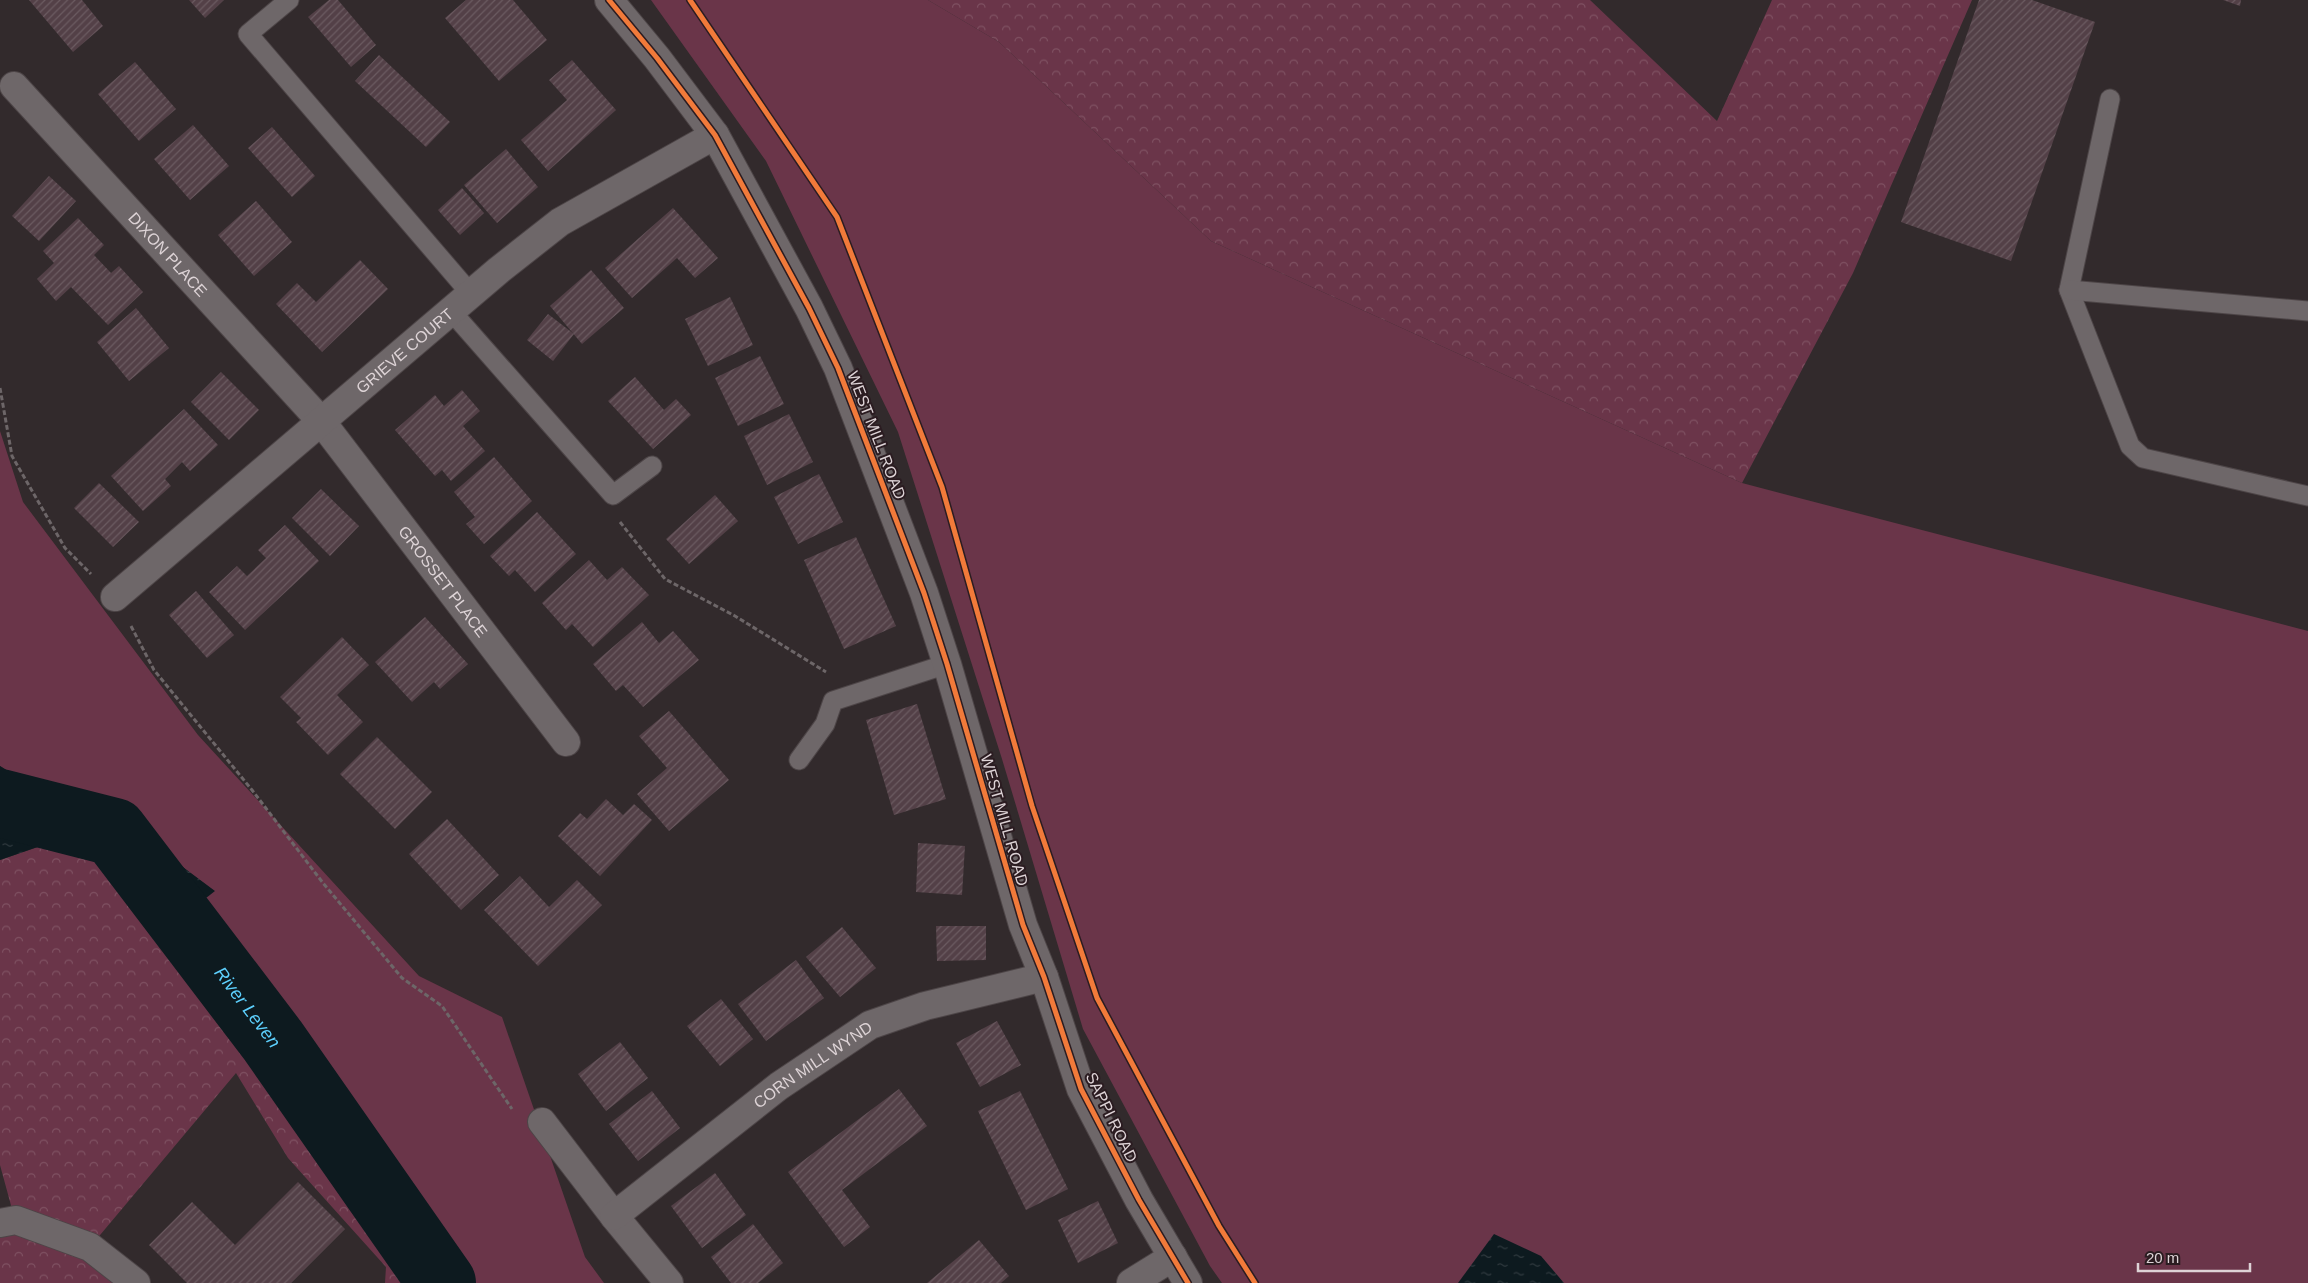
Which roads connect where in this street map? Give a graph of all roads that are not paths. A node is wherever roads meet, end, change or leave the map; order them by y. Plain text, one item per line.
1 (289, 0) edge
2 (609, 0) edge
3 (14, 86) dead end
4 (2110, 99) dead end
5 (715, 135) junction
6 (2069, 290) junction
7 (461, 302) junction
8 (2308, 311) edge
9 (321, 421) junction
10 (652, 466) dead end
11 (2308, 496) edge
12 (115, 597) road end
13 (947, 664) junction
14 (566, 742) dead end
15 (799, 760) dead end
16 (1023, 925) joint
17 (1044, 977) junction
18 (542, 1122) road end
19 (614, 1216) junction
20 (0, 1223) edge
21 (1172, 1257) junction
22 (136, 1283) edge
23 (669, 1283) edge
24 (1131, 1283) edge
25 (1188, 1283) edge

1 - 7 lane
2 - 5 street, WEST MILL ROAD
3 - 9 street, DIXON PLACE
4 - 6 lane
5 - 7 street, GRIEVE COURT
5 - 13 street, WEST MILL ROAD
6 - 8 lane
6 - 11 lane
7 - 9 street, GRIEVE COURT
7 - 10 lane
9 - 12 street, GRIEVE COURT
9 - 14 street, GROSSET PLACE
13 - 15 lane
13 - 16 street, WEST MILL ROAD
16 - 17 street, SAPPI ROAD
17 - 19 street, CORN MILL WYND
17 - 21 street, SAPPI ROAD
18 - 19 street
19 - 23 street
20 - 22 street
21 - 24 street
21 - 25 street, SAPPI ROAD

